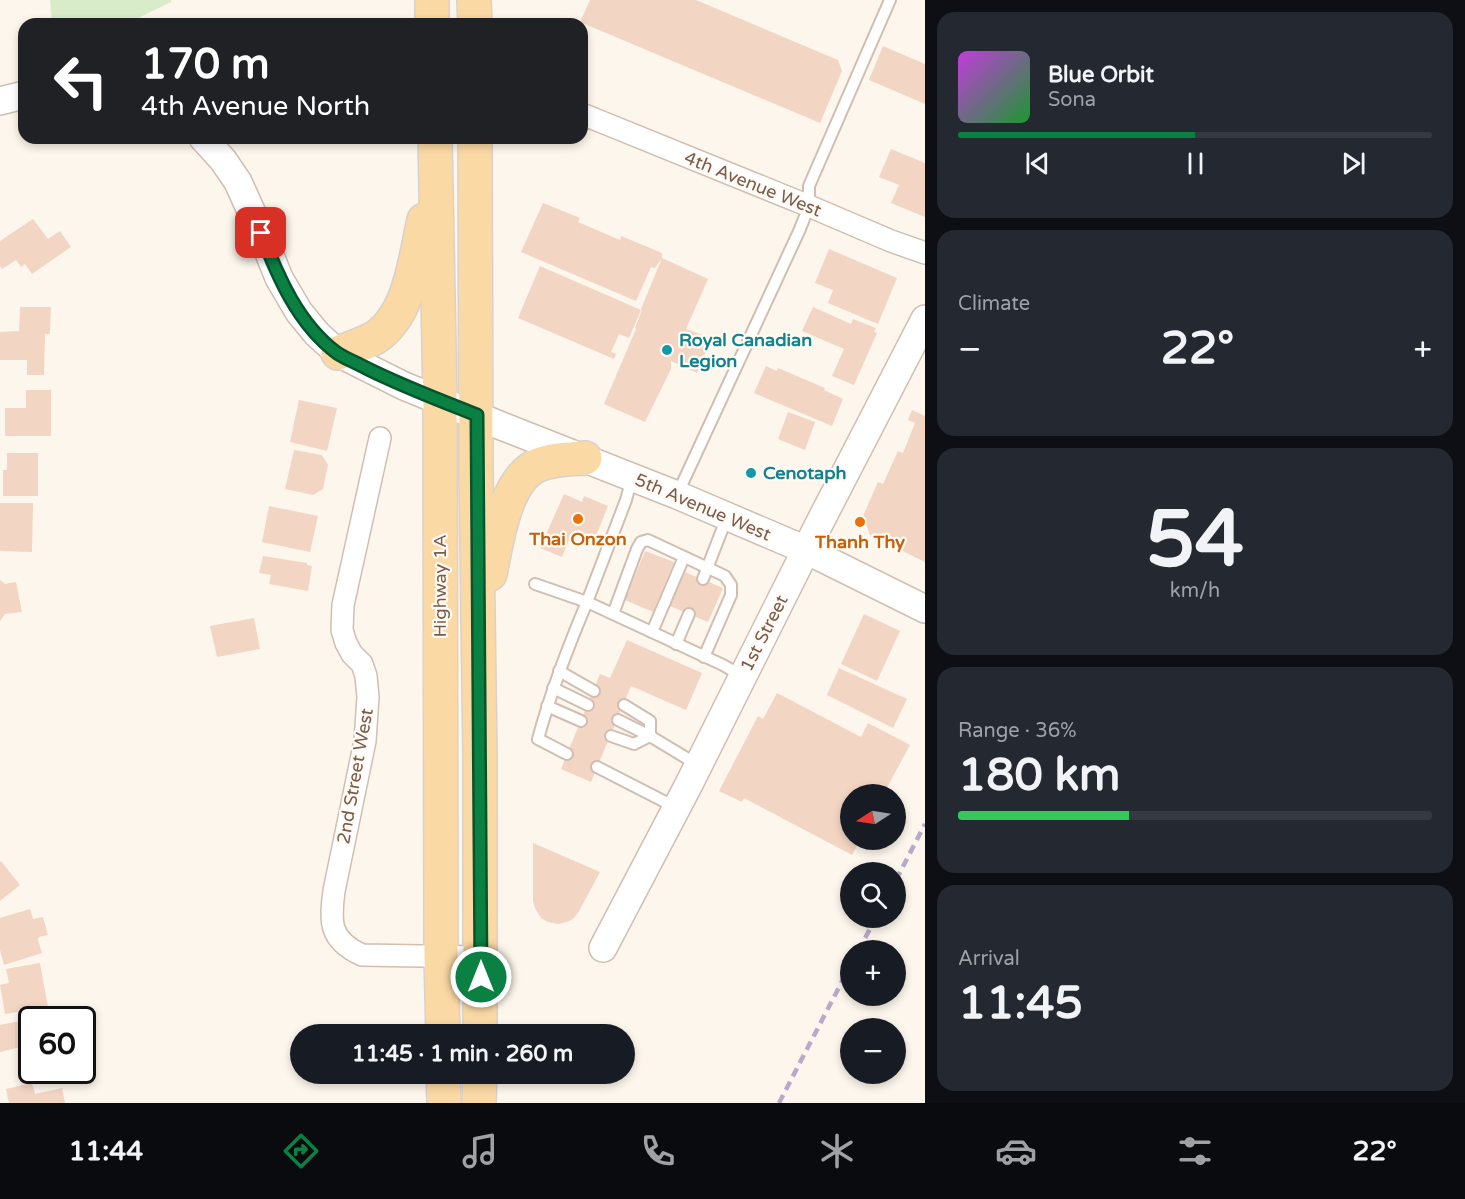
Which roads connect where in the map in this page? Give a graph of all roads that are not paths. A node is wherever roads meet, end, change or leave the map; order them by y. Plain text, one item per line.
1 (432, 0) edge
2 (474, 0) edge
3 (890, 0) edge
4 (432, 18) edge
5 (475, 18) edge
6 (18, 96) edge
7 (0, 101) edge
8 (588, 116) edge
9 (209, 144) edge
10 (475, 144) edge
11 (435, 153) edge
12 (808, 206) junction
13 (925, 253) edge
14 (925, 319) edge
15 (338, 353) junction
16 (440, 400) junction
17 (477, 415) junction
18 (380, 438) dead end
19 (585, 458) junction
20 (633, 477) junction
21 (677, 495) junction
22 (727, 516) junction
23 (806, 550) junction
24 (684, 556) junction
25 (707, 567) junction
26 (703, 579) dead end
27 (535, 584) dead end
28 (587, 602) junction
29 (925, 609) edge
30 (613, 614) junction
31 (689, 614) dead end
32 (479, 622) junction
33 (652, 632) junction
34 (676, 644) junction
35 (704, 657) junction
36 (559, 671) junction
37 (743, 677) junction
38 (553, 688) junction
39 (594, 691) dead end
40 (588, 705) dead end
41 (624, 705) dead end
42 (547, 706) junction
43 (618, 720) dead end
44 (581, 721) dead end
45 (611, 736) dead end
46 (650, 736) junction
47 (567, 754) dead end
48 (698, 765) junction
49 (597, 767) dead end
50 (676, 808) junction
51 (603, 948) dead end
52 (441, 956) junction
53 (481, 957) junction
54 (443, 1024) edge
55 (480, 1024) edge
56 (443, 1084) edge
57 (480, 1084) edge
58 (444, 1103) edge
59 (479, 1103) edge

1 - 4 main road
2 - 5 main road
3 - 12 lane
6 - 7 street
8 - 12 street, 4th Avenue West
9 - 15 street, 5th Avenue West
10 - 17 main road, Highway 1A
11 - 15 main road
11 - 16 main road, Highway 1A
12 - 13 street, 4th Avenue West
12 - 21 lane
14 - 23 street, 1st Street
15 - 16 street, 5th Avenue West
16 - 17 street, 5th Avenue West
16 - 52 main road, Highway 1A
17 - 19 street, 5th Avenue West
17 - 32 main road, Highway 1A
18 - 52 street, 2nd Street West
19 - 20 street, 5th Avenue West
19 - 32 main road
20 - 21 street, 5th Avenue West
20 - 28 lane
21 - 22 street, 5th Avenue West
22 - 23 street, 5th Avenue West
22 - 25 lane
23 - 29 street, 5th Avenue West
23 - 37 street, 1st Street
24 - 25 lane
24 - 30 lane
24 - 33 lane
25 - 26 lane
25 - 35 lane
27 - 28 lane
28 - 30 lane
28 - 36 lane
30 - 33 lane
31 - 34 lane
32 - 53 main road, Highway 1A
33 - 34 lane
34 - 35 lane
35 - 37 lane
36 - 38 lane
36 - 39 lane
37 - 48 street, 1st Street
38 - 40 lane
38 - 42 lane
41 - 46 lane
42 - 44 lane
42 - 47 lane
43 - 46 lane
45 - 46 lane
46 - 48 lane
48 - 50 street, 1st Street
49 - 50 lane
50 - 51 street, 1st Street
52 - 53 street, 2nd Street West
52 - 54 main road, Highway 1A
53 - 55 main road, Highway 1A
56 - 58 main road
57 - 59 main road

